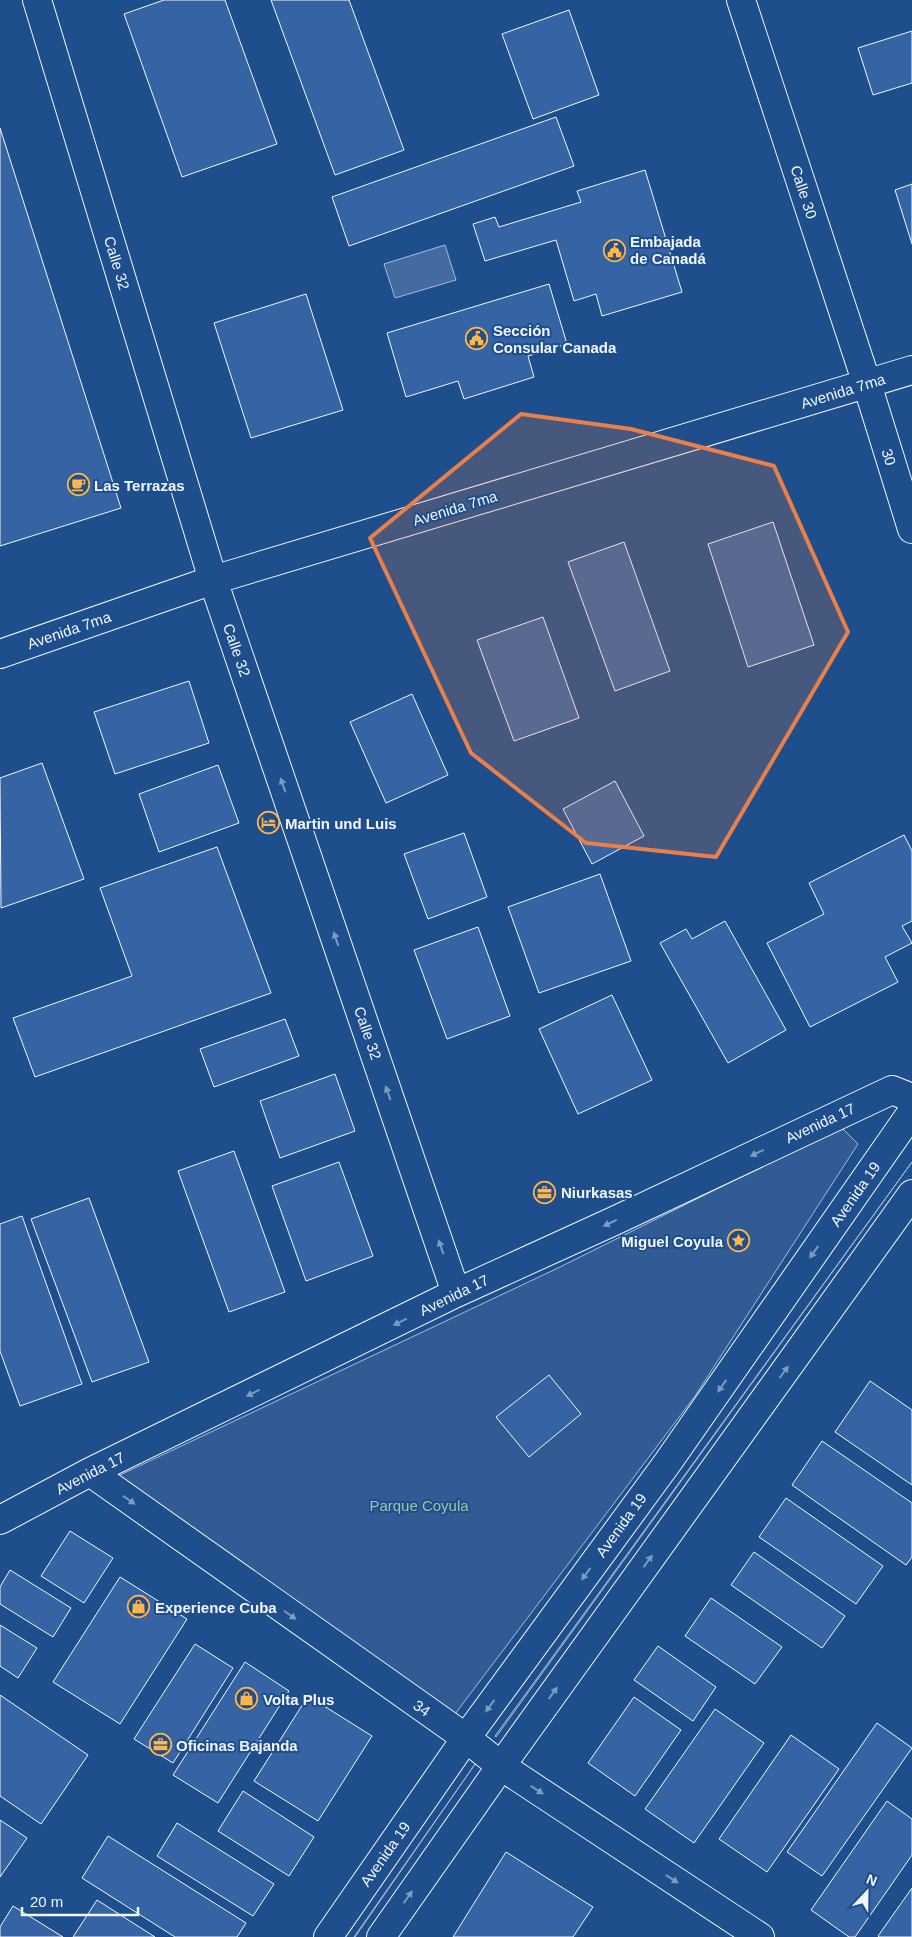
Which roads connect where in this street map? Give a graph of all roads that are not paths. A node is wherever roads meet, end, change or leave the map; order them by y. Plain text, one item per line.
1 (37, 0) edge
2 (741, 0) edge
3 (912, 370) edge
4 (867, 384) junction
5 (912, 529) edge
6 (213, 580) junction
7 (0, 654) edge
8 (912, 1098) edge
9 (912, 1112) edge
10 (912, 1194) edge
11 (456, 1293) junction
12 (90, 1472) junction
13 (0, 1520) edge
14 (466, 1738) junction
15 (501, 1766) junction
16 (328, 1937) edge
17 (381, 1937) edge
18 (760, 1937) edge

1 - 6 main road, Calle 32
2 - 4 main road, Calle 30
3 - 4 main road, Avenida 7ma
4 - 5 main road, 30
4 - 6 main road, Avenida 7ma
6 - 7 main road, Avenida 7ma
11 -> 6 main road, Calle 32
8 -> 11 main road, Avenida 17
9 -> 14 main road, Avenida 19
15 -> 10 main road
11 -> 12 main road, Avenida 17
12 - 13 main road, Avenida 17
12 -> 14 main road, 34
14 - 15 main road, 34
14 - 16 main road, Avenida 19
17 -> 15 main road
15 -> 18 main road, 34

